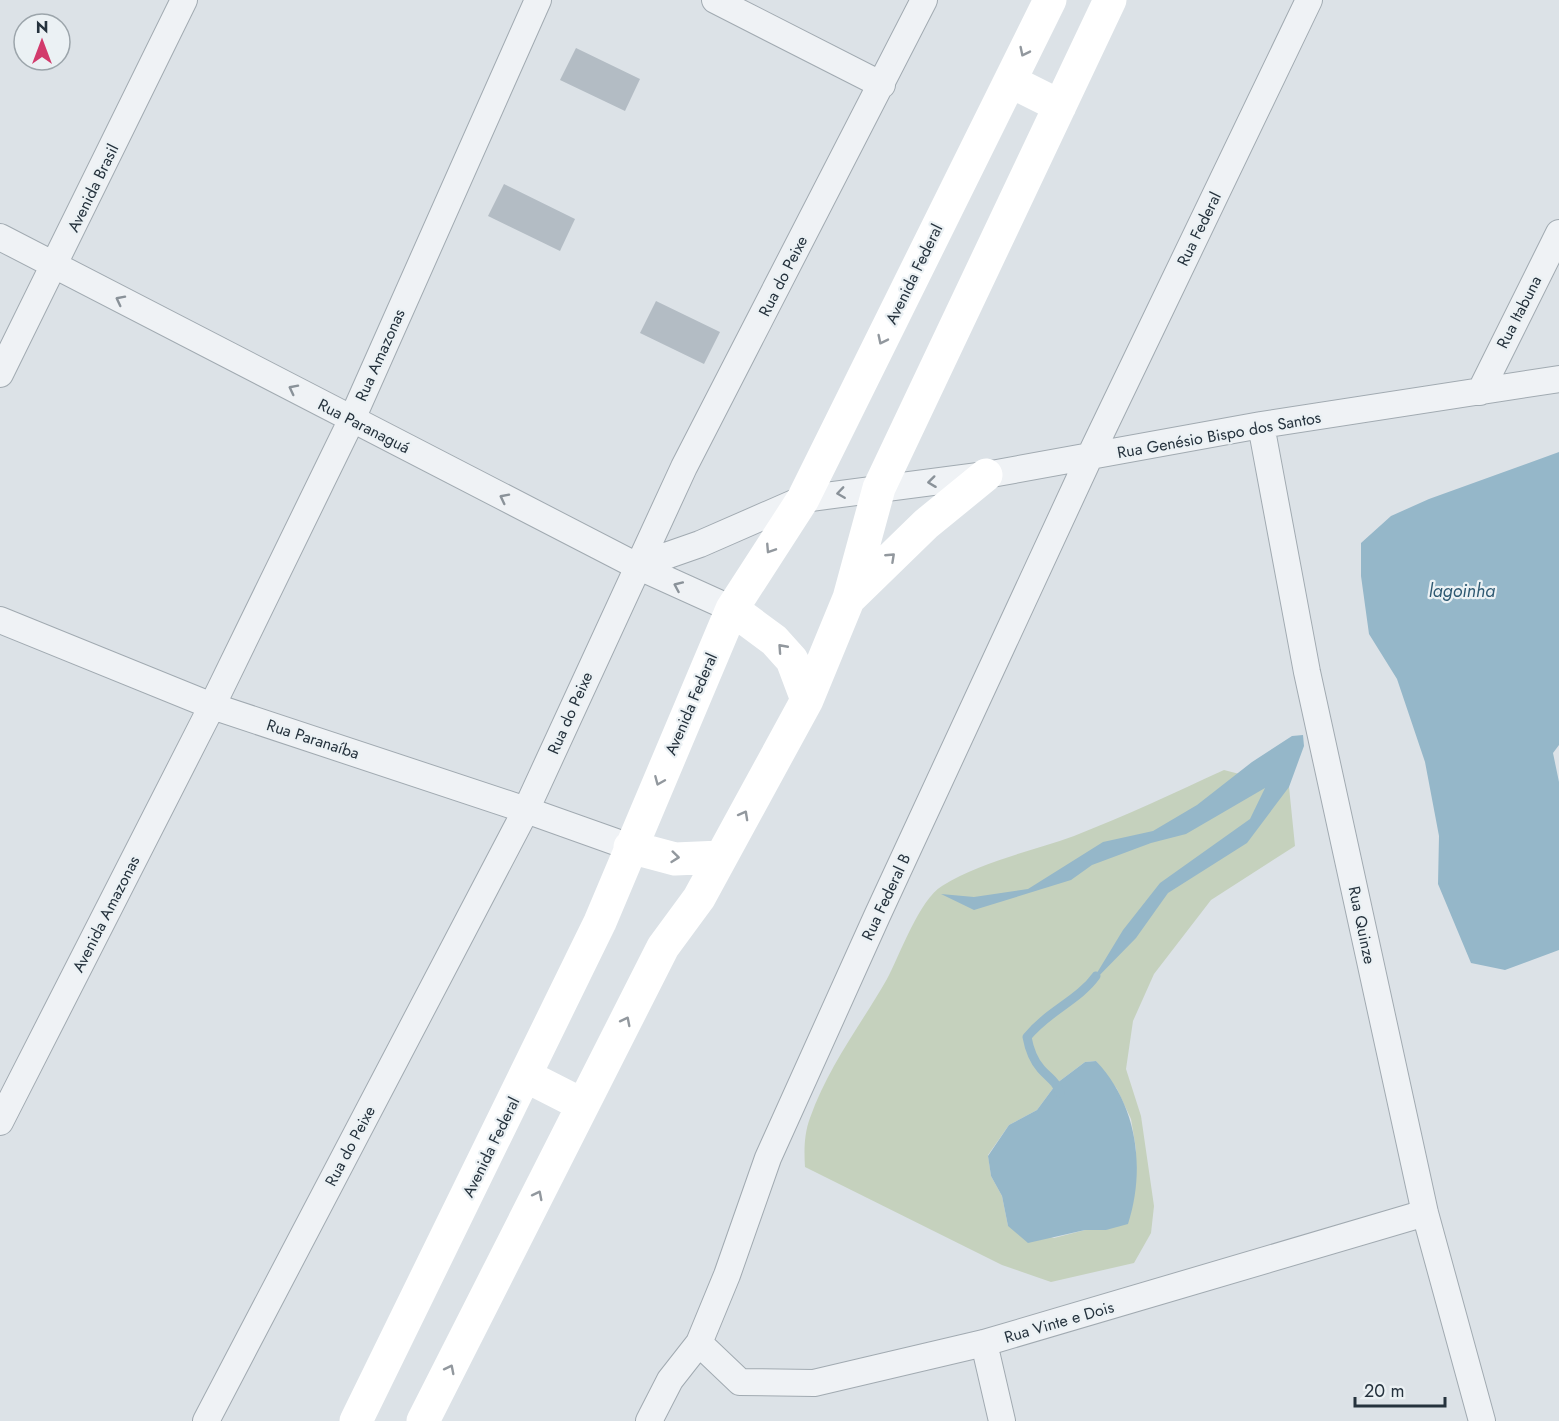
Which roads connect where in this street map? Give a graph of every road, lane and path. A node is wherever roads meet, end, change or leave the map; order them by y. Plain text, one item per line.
1 (184, 0) edge
2 (538, 0) edge
3 (715, 0) edge
4 (924, 0) edge
5 (1050, 0) edge
6 (1110, 0) edge
7 (1309, 0) edge
8 (1010, 81) junction
9 (882, 85) junction
10 (1060, 106) junction
11 (1559, 233) edge
12 (0, 237) edge
13 (55, 266) junction
14 (0, 374) edge
15 (1559, 379) edge
16 (1480, 392) junction
17 (352, 420) junction
18 (1261, 426) junction
19 (1089, 458) junction
20 (986, 475) junction
21 (879, 488) junction
22 (803, 499) junction
23 (637, 566) junction
24 (849, 598) junction
25 (732, 609) junction
26 (0, 620) edge
27 (807, 700) junction
28 (212, 706) junction
29 (526, 810) junction
30 (630, 847) junction
31 (721, 857) junction
32 (526, 1076) junction
33 (583, 1105) junction
34 (0, 1122) edge
35 (1425, 1213) junction
36 (699, 1343) junction
37 (984, 1343) junction
38 (206, 1421) edge
39 (356, 1421) edge
40 (423, 1421) edge
41 (650, 1421) edge
42 (1002, 1421) edge
43 (1482, 1421) edge

1 - 13 street, Avenida Brasil
2 - 17 street, Rua Amazonas
3 - 9 street
4 - 9 street, Rua do Peixe
5 -> 8 main road, Avenida Federal
6 - 10 main road
7 - 19 street, Rua Federal
8 - 10 main road
8 -> 22 main road, Avenida Federal
9 - 23 street, Rua do Peixe
10 - 21 main road
11 - 16 street, Rua Itabuna
12 - 13 street, Rua Paranaguá
13 - 14 street, Avenida Brasil
17 -> 13 street, Rua Paranaguá
15 - 16 street, Rua Genésio Bispo dos Santos
16 - 18 street, Rua Genésio Bispo dos Santos
23 -> 17 street, Rua Paranaguá
17 - 28 street, Rua Amazonas
18 - 19 street, Rua Genésio Bispo dos Santos
18 - 35 street, Rua Quinze
19 - 20 street, Rua Genésio Bispo dos Santos
19 - 36 street, Rua Federal B
20 -> 21 street, Rua Genésio Bispo dos Santos
24 -> 20 main road
21 -> 22 street, Rua Genésio Bispo dos Santos
21 - 24 main road
22 - 23 street, Rua Genésio Bispo dos Santos
22 -> 25 main road, Avenida Federal
25 -> 23 street, Rua Paranaguá
23 - 29 street, Rua do Peixe
24 - 27 main road
27 -> 25 main road
25 -> 30 main road, Avenida Federal
26 - 28 street, Rua Paranaíba
31 -> 27 main road
28 - 29 street, Rua Paranaíba
28 - 34 street, Avenida Amazonas
29 - 30 street, Rua Paranaíba
29 - 38 street, Rua do Peixe
30 -> 31 main road
30 - 32 main road, Avenida Federal
33 -> 31 main road
32 - 33 main road
32 - 39 main road, Avenida Federal
40 -> 33 main road
35 - 37 street, Rua Vinte e Dois
35 - 43 street, Rua Quinze
36 - 37 street, Rua Vinte e Dois
36 - 41 street, Rua Federal B
37 - 42 street

